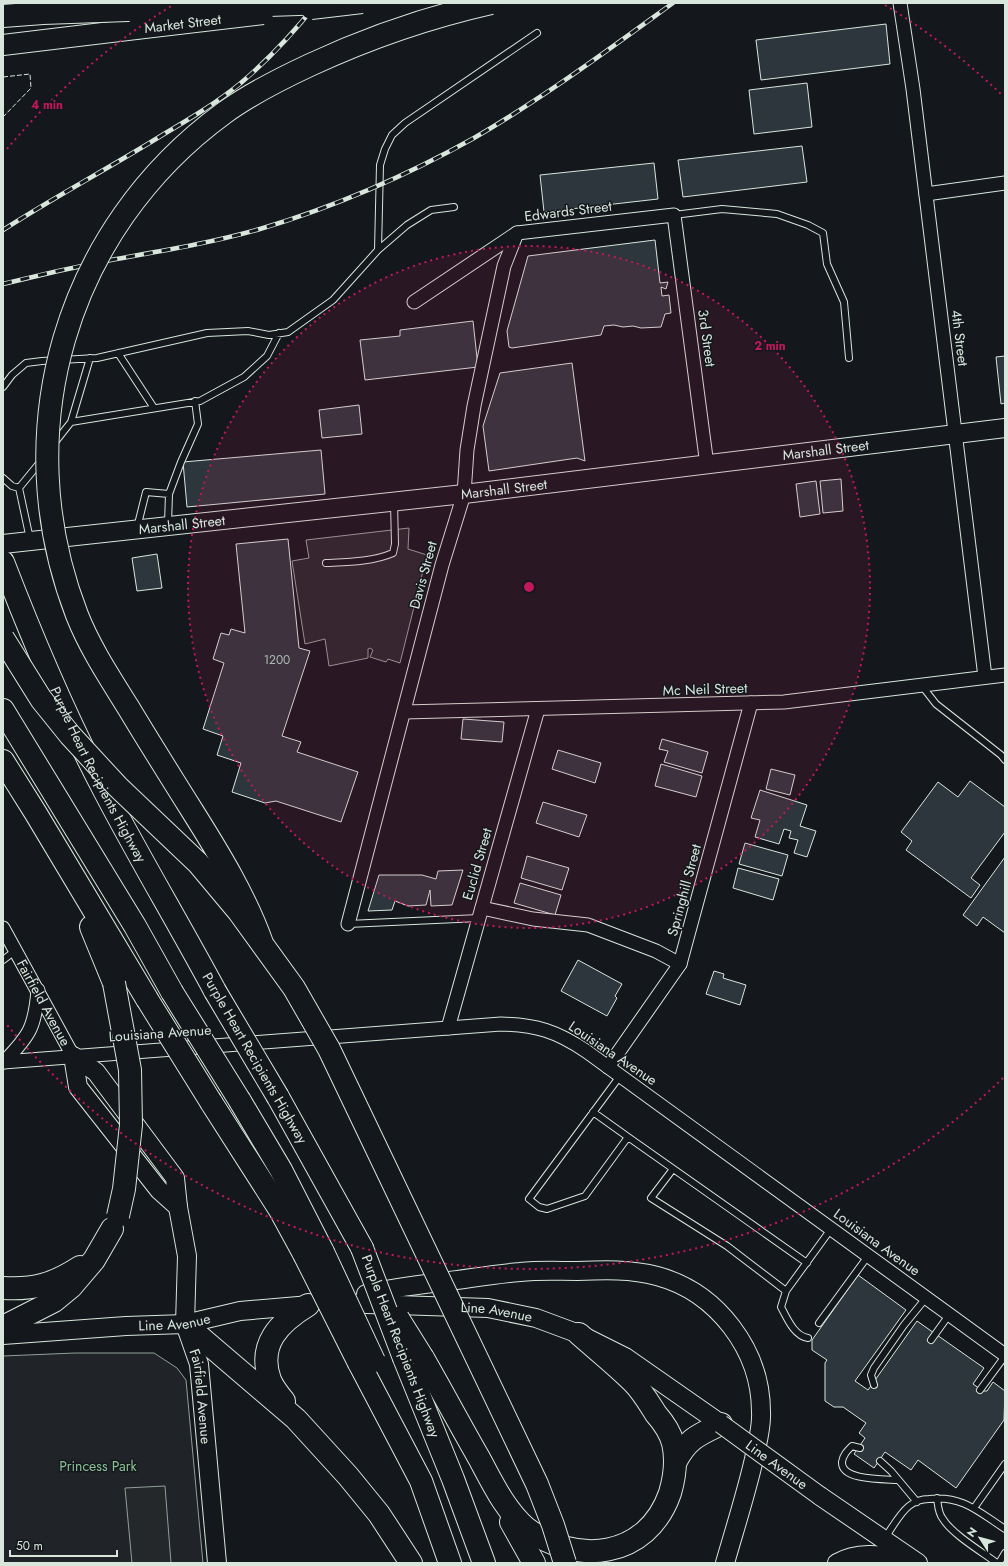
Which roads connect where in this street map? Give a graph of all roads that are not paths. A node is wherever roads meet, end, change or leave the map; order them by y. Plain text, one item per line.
1 (328, 3) edge
2 (362, 3) edge
3 (491, 3) edge
4 (900, 3) edge
5 (3, 16) edge
6 (537, 33) dead end
7 (3, 45) edge
8 (1005, 183) edge
9 (926, 194) junction
10 (454, 207) dead end
11 (674, 215) junction
12 (517, 233) junction
13 (378, 250) junction
14 (414, 302) dead end
15 (279, 334) junction
16 (118, 353) junction
17 (90, 358) junction
18 (849, 358) dead end
19 (3, 387) edge
20 (195, 401) junction
21 (154, 408) junction
22 (70, 422) junction
23 (1005, 428) edge
24 (956, 434) junction
25 (707, 465) junction
26 (3, 478) edge
27 (19, 488) junction
28 (169, 494) junction
29 (464, 494) junction
30 (394, 502) junction
31 (168, 526) junction
32 (137, 530) junction
33 (30, 541) junction
34 (3, 544) edge
35 (3, 562) edge
36 (326, 563) dead end
37 (3, 638) edge
38 (1005, 675) edge
39 (985, 677) junction
40 (922, 686) junction
41 (751, 703) junction
42 (538, 709) junction
43 (3, 710) edge
44 (404, 712) junction
45 (1005, 760) edge
46 (3, 761) edge
47 (35, 812) junction
48 (480, 913) junction
49 (348, 924) joint
50 (3, 928) edge
51 (262, 943) junction
52 (16, 951) junction
53 (3, 960) edge
54 (680, 964) junction
55 (38, 990) junction
56 (448, 1028) junction
57 (73, 1056) junction
58 (4, 1062) edge
59 (608, 1067) junction
60 (620, 1076) junction
61 (593, 1112) junction
62 (628, 1137) junction
63 (673, 1169) junction
64 (115, 1222) junction
65 (831, 1229) junction
66 (314, 1253) junction
67 (868, 1256) junction
68 (807, 1263) junction
69 (3, 1288) edge
70 (786, 1291) junction
71 (926, 1298) junction
72 (319, 1304) junction
73 (949, 1315) junction
74 (819, 1323) dead end
75 (185, 1324) junction
76 (3, 1327) edge
77 (579, 1334) junction
78 (3, 1335) edge
79 (808, 1338) dead end
80 (931, 1340) dead end
81 (1005, 1356) edge
82 (413, 1358) junction
83 (874, 1385) dead end
84 (980, 1390) dead end
85 (298, 1421) junction
86 (721, 1424) junction
87 (860, 1448) dead end
88 (880, 1462) dead end
89 (675, 1463) junction
90 (1005, 1464) edge
91 (898, 1480) junction
92 (499, 1494) junction
93 (937, 1498) junction
94 (917, 1502) junction
95 (974, 1508) junction
96 (1005, 1529) edge
97 (884, 1540) junction
98 (1005, 1553) edge
99 (915, 1561) edge
100 (217, 1563) edge
101 (411, 1563) edge
102 (450, 1563) edge
103 (484, 1563) edge
104 (534, 1563) edge
105 (565, 1563) edge
106 (725, 1563) edge
107 (837, 1563) edge
108 (998, 1563) edge

1 - 5 highway, bridge
2 - 7 main road, Market Street, bridge
3 - 51 highway, bridge
4 - 9 street, 4th Street
6 - 13 lane
8 - 9 street
9 - 24 street, 4th Street
10 - 13 lane
11 - 12 street, Edwards Street
11 - 18 lane
11 - 25 street, 3rd Street
12 - 14 street, Edwards Street
12 - 29 street, Davis Street
13 - 15 lane
15 - 16 lane
15 - 20 lane
16 - 17 lane
16 - 21 lane
17 - 19 lane
17 - 22 lane
20 - 21 lane
20 - 28 lane
21 - 22 lane
22 - 27 lane
23 - 24 main road, Marshall Street
24 - 25 main road, Marshall Street
24 - 39 street, 4th Street
25 - 29 main road, Marshall Street
26 - 27 lane
27 - 33 lane
28 - 31 lane
28 - 32 lane
29 - 30 main road, Marshall Street
29 - 44 street, Davis Street
30 - 31 main road, Marshall Street
30 - 36 lane
31 - 32 main road, Marshall Street
32 - 33 main road, Marshall Street
33 - 34 main road, Marshall Street
35 - 82 highway, Purple Heart Recipients Highway, bridge
37 - 51 highway, bridge
38 - 39 street, Mc Neil Street
39 - 40 street, Mc Neil Street
40 - 41 street, Mc Neil Street
40 - 45 lane
41 - 42 street, Mc Neil Street
41 - 54 street, Springhill Street
42 - 44 street, Mc Neil Street
42 - 48 street, Euclid Street
43 - 66 highway, bridge
44 - 49 street, Davis Street
46 - 47 highway
47 - 64 highway, bridge
47 - 66 highway, bridge
48 - 49 lane
48 - 54 street
48 - 56 street, Euclid Street
50 - 52 street, Fairfield Avenue
51 - 105 highway, bridge
52 - 53 lane
52 - 55 street, Fairfield Avenue
54 - 59 street, Springhill Street
55 - 57 street, Fairfield Avenue
55 - 58 street
56 - 57 street, Louisiana Avenue
56 - 59 street, Louisiana Avenue
57 - 58 street, Louisiana Avenue
57 - 75 main road, Fairfield Avenue
59 - 60 street, Louisiana Avenue
60 - 61 lane
60 - 65 street, Louisiana Avenue
61 - 62 lane
61 - 62 lane
62 - 63 lane
63 - 68 lane
63 - 70 lane
64 - 69 highway
64 - 76 highway
65 - 67 street, Louisiana Avenue
65 - 68 lane
66 - 102 highway, bridge
67 - 71 street, Louisiana Avenue
67 - 74 lane
68 - 70 lane
70 - 79 lane
71 - 73 street, Louisiana Avenue
71 - 83 lane
72 - 75 main road, Line Avenue
72 - 77 main road, Line Avenue
72 - 85 highway
72 - 106 main road
73 - 80 lane
73 - 81 street, Louisiana Avenue
75 - 78 main road, Line Avenue
75 - 85 highway
75 - 100 main road, Fairfield Avenue
77 - 86 main road, Line Avenue
77 - 89 highway
81 - 84 lane
82 - 92 highway
82 - 103 highway, Purple Heart Recipients Highway
85 - 101 highway
86 - 89 highway
86 - 97 main road, Line Avenue, bridge
87 - 91 lane
88 - 91 lane
89 - 92 highway
90 - 95 lane
91 - 94 lane
92 - 104 highway
93 - 94 lane
93 - 95 lane
93 - 108 lane
94 - 97 lane
95 - 96 lane
97 - 99 main road, Line Avenue
98 - 108 lane
99 - 107 main road

